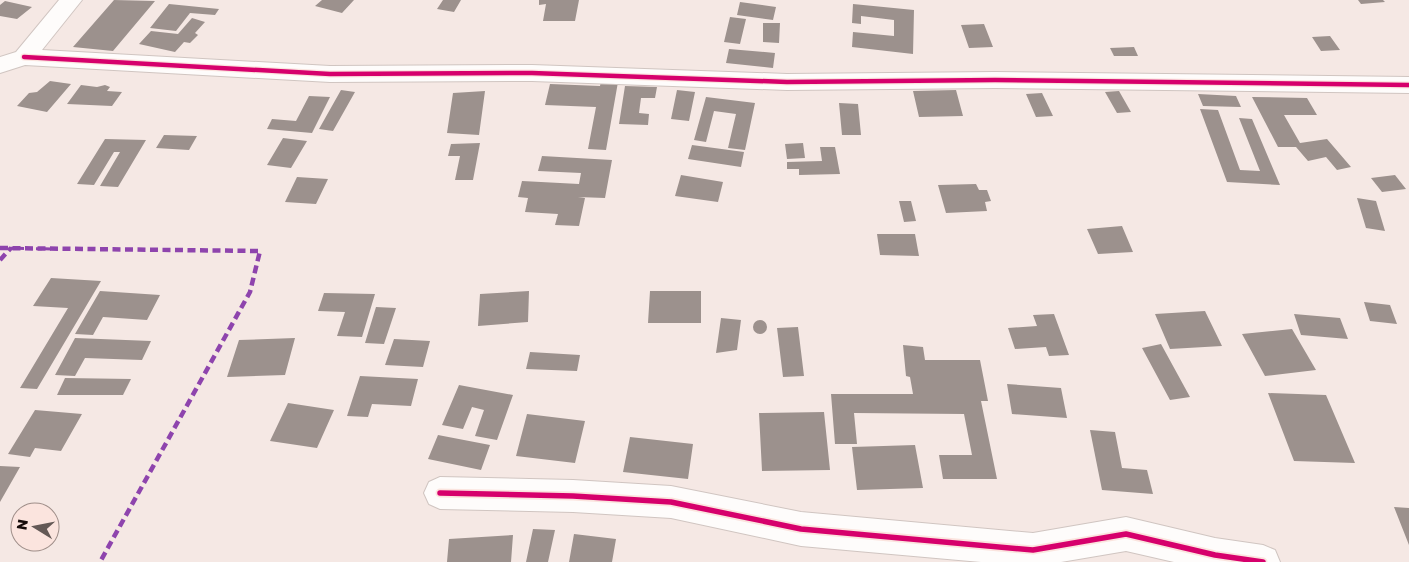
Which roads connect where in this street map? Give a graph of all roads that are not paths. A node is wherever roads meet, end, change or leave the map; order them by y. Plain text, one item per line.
1 (72, 0) edge
2 (24, 56) junction
3 (0, 65) edge
4 (1409, 85) edge
5 (440, 494) dead end
6 (1263, 562) edge

1 - 2 street
2 - 3 street
2 - 4 street
5 - 6 street

